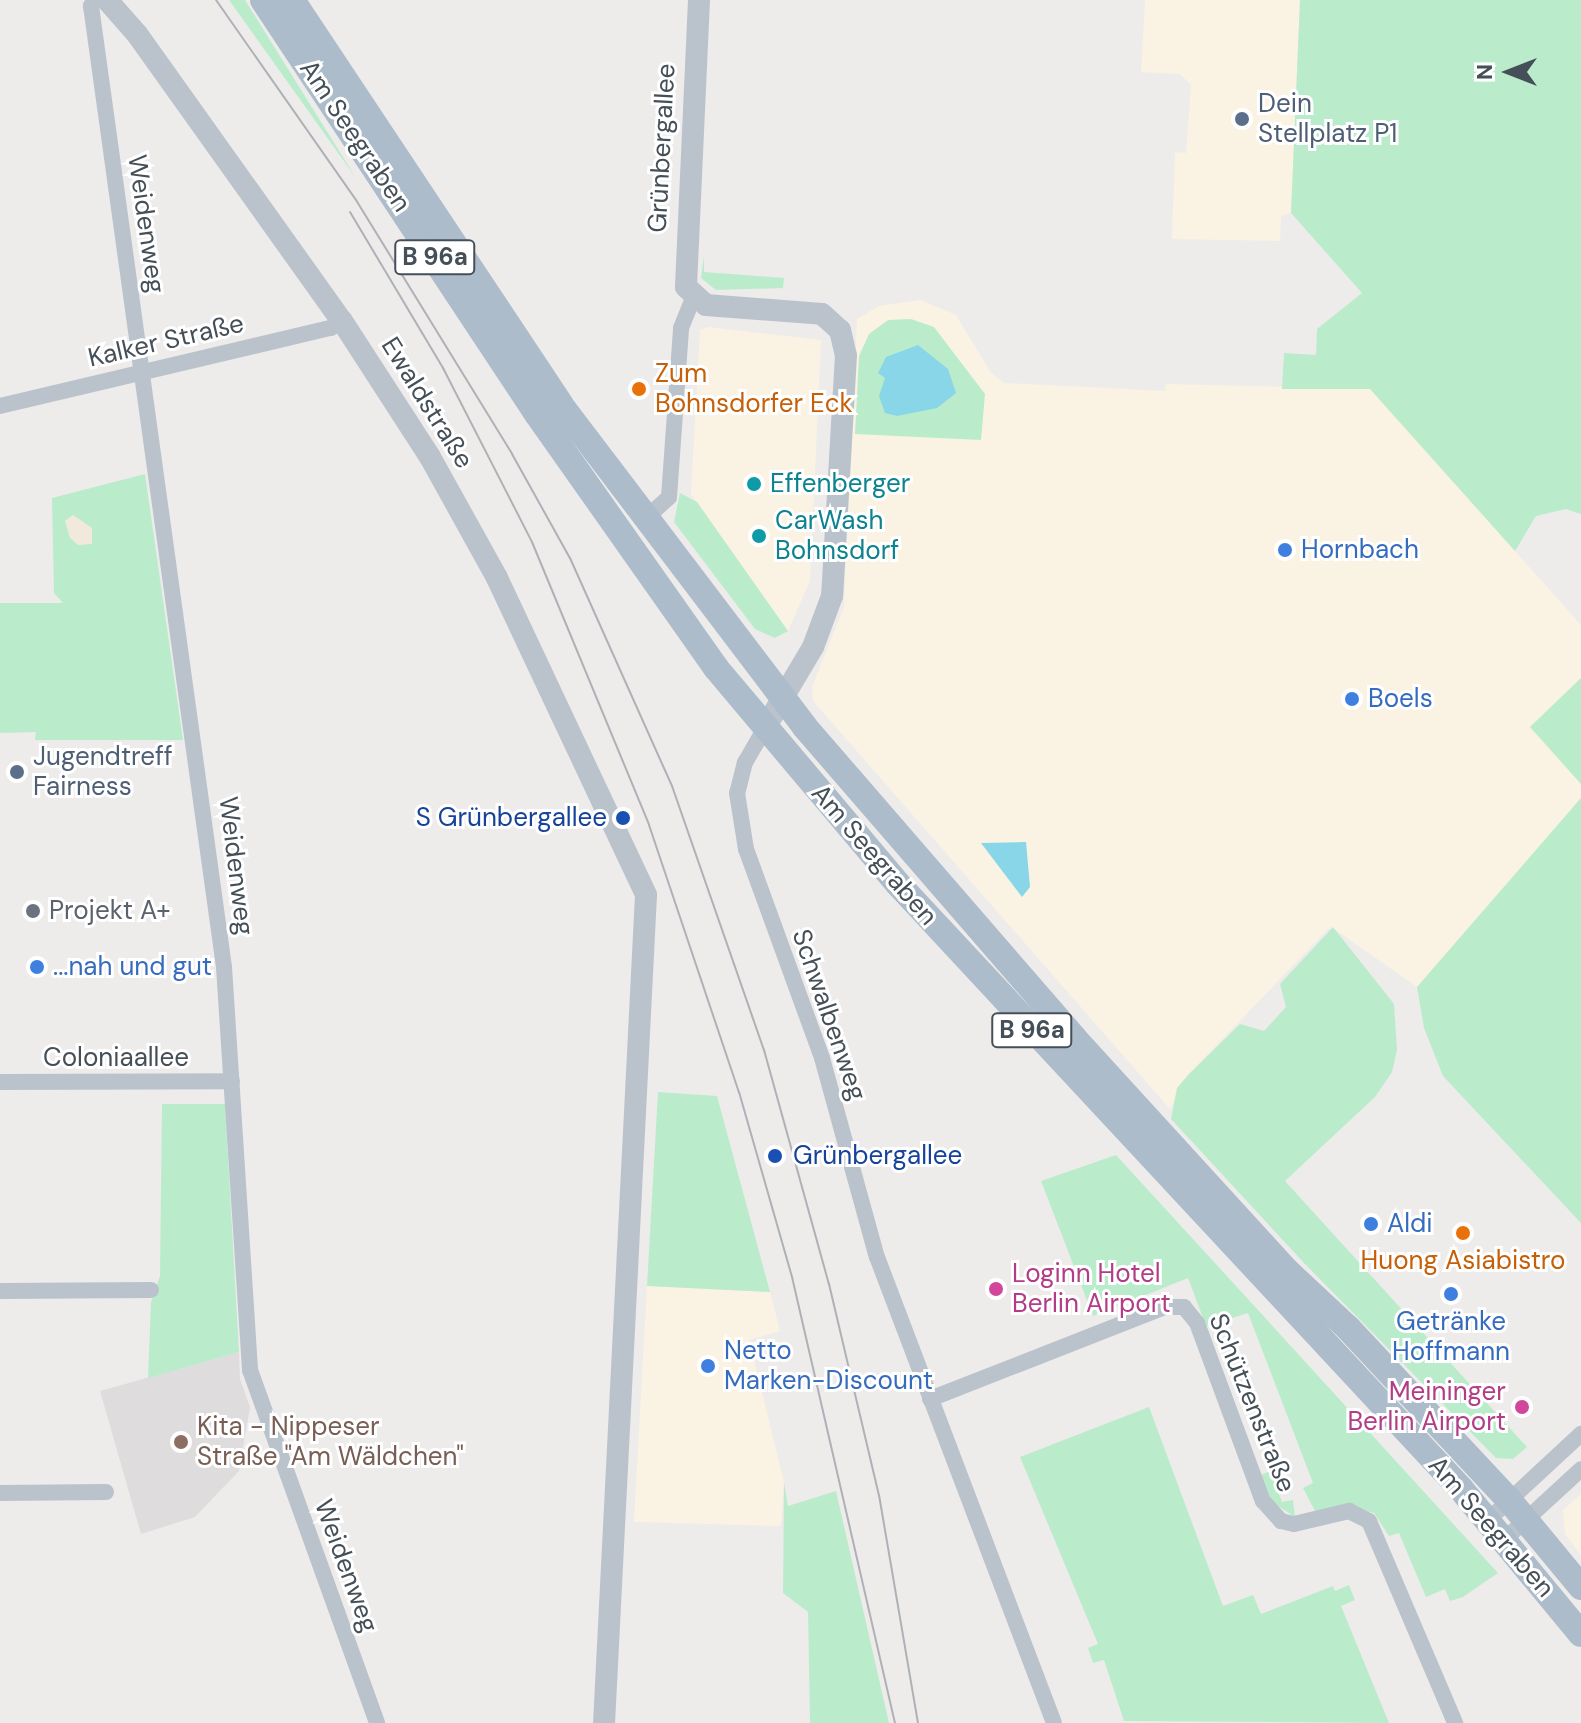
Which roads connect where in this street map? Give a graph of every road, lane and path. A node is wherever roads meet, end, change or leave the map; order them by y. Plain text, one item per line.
1 (94, 0) edge
2 (107, 0) edge
3 (263, 0) edge
4 (292, 0) edge
5 (699, 0) edge
6 (693, 298) junction
7 (342, 321) junction
8 (143, 371) junction
9 (0, 406) edge
10 (652, 514) junction
11 (782, 697) junction
12 (765, 728) junction
13 (232, 1081) junction
14 (0, 1082) edge
15 (151, 1290) dead end
16 (0, 1291) edge
17 (930, 1399) junction
18 (1581, 1434) edge
19 (1581, 1469) edge
20 (106, 1492) dead end
21 (0, 1493) edge
22 (1517, 1510) junction
23 (1488, 1520) junction
24 (1505, 1539) junction
25 (1581, 1587) edge
26 (1581, 1634) edge
27 (377, 1723) edge
28 (604, 1723) edge
29 (1054, 1723) edge
30 (1455, 1723) edge

1 - 8 street, Weidenweg
2 - 7 street, Ewaldstraße
3 - 12 main road, Am Seegraben / B 96a
4 - 10 main road, Am Seegraben / B 96a
5 - 6 street, Grünbergallee
6 - 10 street
6 - 11 street
7 - 8 street, Kalker Straße
7 - 28 street, Ewaldstraße
8 - 9 street, Kalker Straße
8 - 13 street, Weidenweg
10 - 11 main road, Am Seegraben / B 96a
11 - 12 street
11 - 22 main road, Am Seegraben / B 96a
12 - 17 street, Schwalbenweg
12 - 23 main road, Am Seegraben / B 96a
13 - 14 street, Coloniaallee
13 - 27 street, Weidenweg
15 - 16 street
17 - 29 street, Schwalbenweg
17 - 30 street, Schützenstraße
18 - 22 street
19 - 22 street
20 - 21 street
22 - 23 street
22 - 24 street
22 - 25 main road, Am Seegraben / B 96a
23 - 24 main road, Am Seegraben / B 96a
24 - 26 main road, Am Seegraben / B 96a

